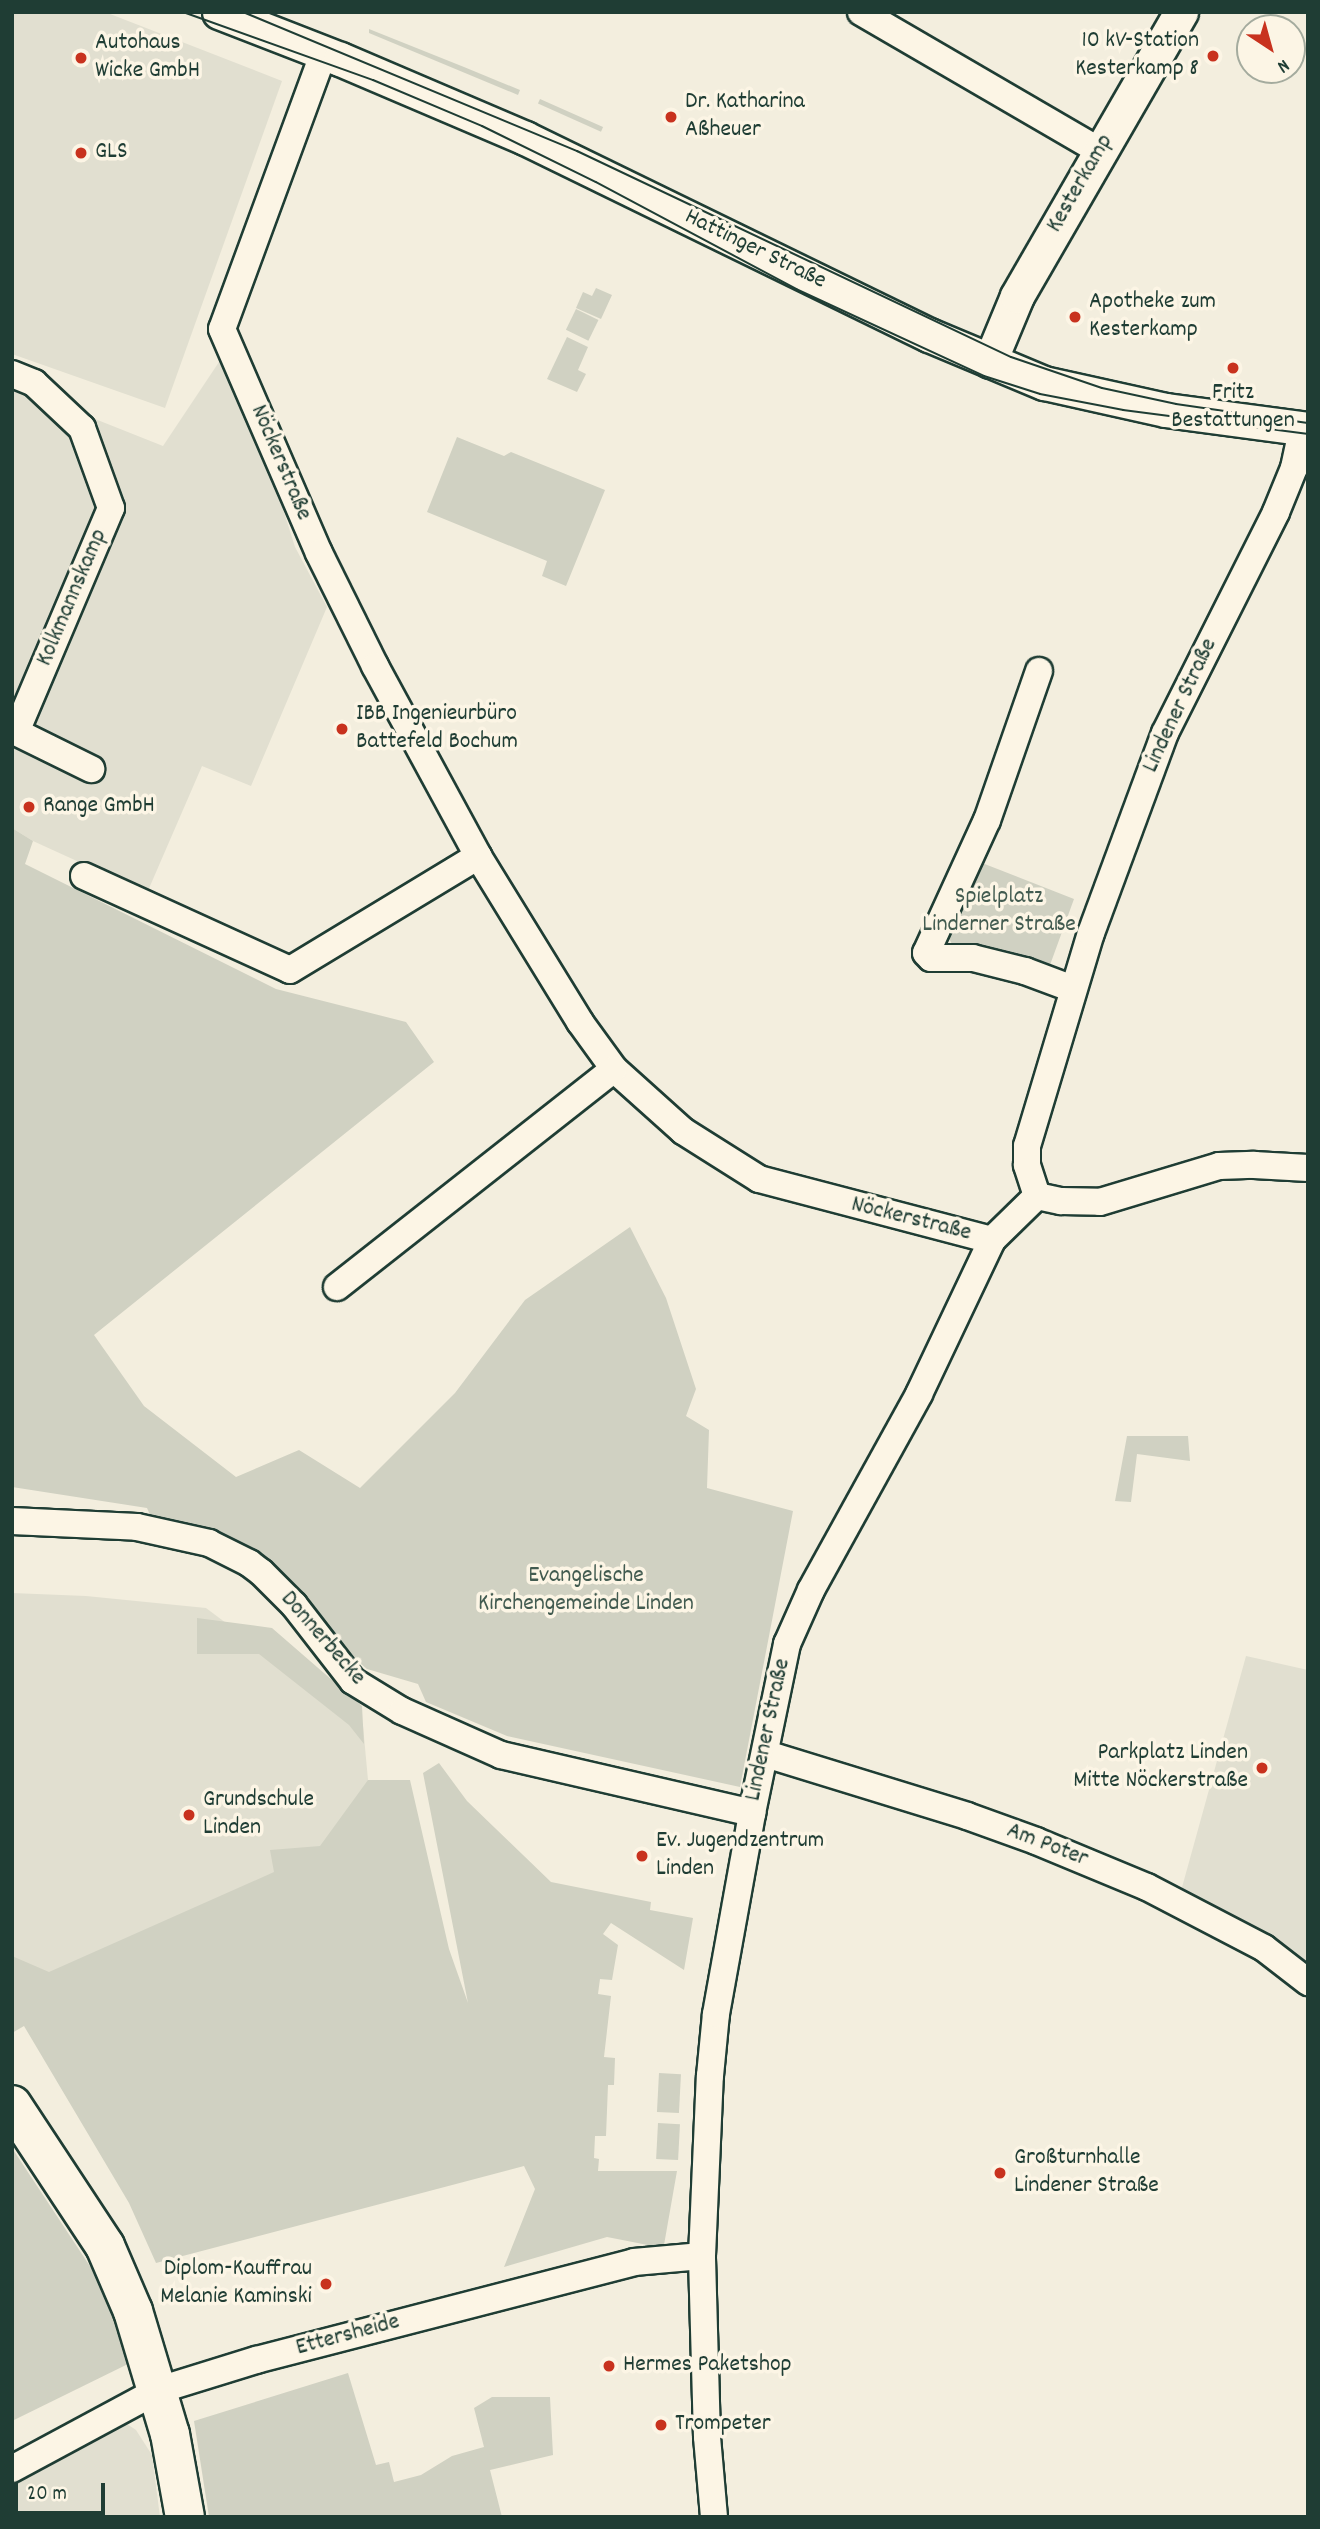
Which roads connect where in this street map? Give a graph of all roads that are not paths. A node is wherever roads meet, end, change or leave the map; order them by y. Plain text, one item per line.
1 (219, 12) edge
2 (862, 12) edge
3 (1181, 12) edge
4 (324, 52) junction
5 (1100, 151) junction
6 (990, 361) junction
7 (12, 374) edge
8 (1305, 429) edge
9 (1039, 671) dead end
10 (14, 731) edge
11 (91, 769) dead end
12 (478, 856) junction
13 (84, 876) dead end
14 (1073, 989) junction
15 (614, 1069) junction
16 (1308, 1168) edge
17 (1037, 1196) junction
18 (992, 1240) junction
19 (337, 1287) dead end
20 (12, 1521) edge
21 (766, 1754) junction
22 (752, 1813) junction
23 (1308, 1982) edge
24 (12, 2105) edge
25 (702, 2256) junction
26 (159, 2390) junction
27 (12, 2469) edge
28 (185, 2517) edge
29 (714, 2517) edge

1 - 4 street, Hattinger Straße
2 - 5 street
3 - 5 street, Kesterkamp
4 - 6 street, Hattinger Straße
4 - 12 street, Nöckerstraße
5 - 6 street, Kesterkamp
6 - 8 street, Hattinger Straße
7 - 10 street, Kolkmannskamp
8 - 14 street, Lindener Straße
9 - 14 street
10 - 11 street, Kolkmannskamp
12 - 13 street
12 - 15 street, Nöckerstraße
14 - 17 street, Lindener Straße
15 - 18 street, Nöckerstraße
15 - 19 street
16 - 17 street
17 - 18 street, Nöckerstraße
18 - 21 street, Lindener Straße
20 - 22 street, Donnerbecke
21 - 22 street, Lindener Straße
21 - 23 street, Am Poter
22 - 25 street, Lindener Straße
24 - 26 main road
25 - 26 street, Ettersheide
25 - 29 street, Lindener Straße
26 - 27 street, Ettersheide
26 - 28 main road

